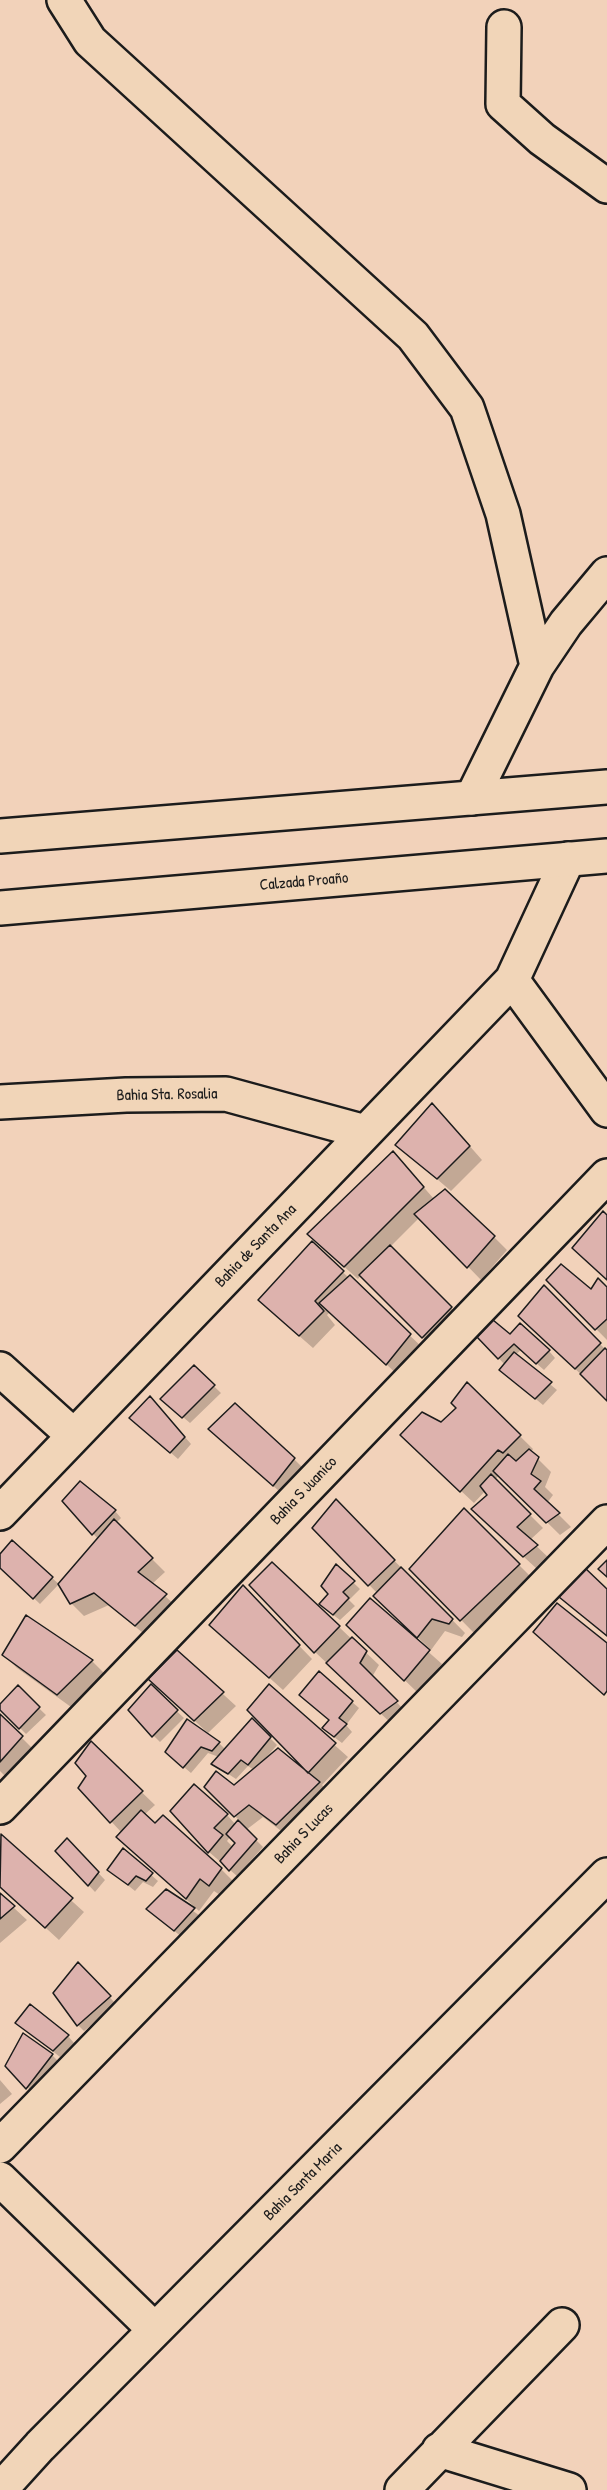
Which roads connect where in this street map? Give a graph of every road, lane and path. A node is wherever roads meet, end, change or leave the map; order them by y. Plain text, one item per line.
1 (64, 0) edge
2 (504, 27) dead end
3 (607, 186) edge
4 (607, 574) edge
5 (537, 666) junction
6 (607, 788) edge
7 (472, 798) junction
8 (0, 836) edge
9 (607, 856) edge
10 (568, 859) junction
11 (0, 908) edge
12 (512, 980) junction
13 (0, 1102) edge
14 (607, 1110) edge
15 (365, 1132) junction
16 (607, 1176) edge
17 (0, 1370) edge
18 (74, 1436) junction
19 (0, 1513) edge
20 (607, 1522) edge
21 (0, 1806) edge
22 (607, 1875) edge
23 (0, 2146) edge
24 (0, 2179) edge
25 (562, 2325) dead end
26 (155, 2330) junction
27 (439, 2450) junction
28 (0, 2490) edge
29 (402, 2490) edge
30 (569, 2490) edge

1 - 5 street
2 - 3 street
4 - 5 street
5 - 7 street
6 - 7 street
7 - 8 street
9 - 10 street, Calzada Proaño
10 - 11 street, Calzada Proaño
10 - 12 street, Bahia de Santa Ana
12 - 14 street
12 - 15 street, Bahia de Santa Ana
13 - 15 street, Bahia Sta. Rosalia
15 - 18 street, Bahia de Santa Ana
16 - 21 street, Bahia S Juanico
17 - 18 street
18 - 19 street, Bahia de Santa Ana
20 - 23 street, Bahia S Lucas
22 - 26 street, Bahia Santa Maria
24 - 26 street
25 - 27 street
26 - 28 street, Bahia Santa Maria
27 - 29 street
27 - 30 street

